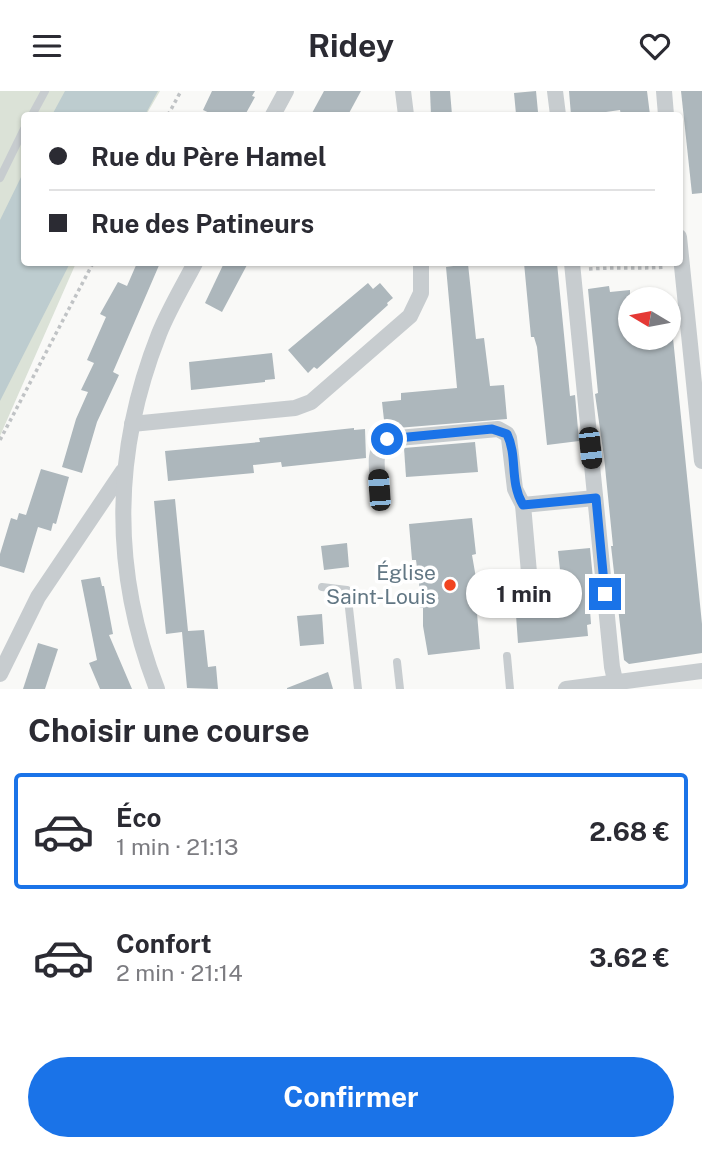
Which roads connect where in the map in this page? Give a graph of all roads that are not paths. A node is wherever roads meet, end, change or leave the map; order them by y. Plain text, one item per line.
1 (45, 91) edge
2 (286, 91) edge
3 (404, 91) edge
4 (555, 91) edge
5 (664, 91) edge
6 (34, 112) edge
7 (275, 112) edge
8 (406, 112) edge
9 (558, 112) edge
10 (667, 112) edge
11 (21, 135) edge
12 (0, 178) edge
13 (193, 266) edge
14 (421, 266) edge
15 (682, 266) edge
16 (573, 267) edge
17 (132, 424) junction
18 (702, 461) edge
19 (124, 469) junction
20 (379, 490) dead end
21 (596, 498) junction
22 (523, 505) junction
23 (322, 587) dead end
24 (531, 595) dead end
25 (507, 656) dead end
26 (397, 662) dead end
27 (702, 671) edge
28 (0, 674) edge
29 (615, 685) edge
30 (157, 689) edge
31 (358, 689) edge
32 (400, 689) edge
33 (510, 689) edge
34 (566, 689) edge

1 - 6 lane
2 - 7 street
3 - 8 street
4 - 9 street
5 - 10 street
11 - 12 lane
13 - 17 street
14 - 17 street
15 - 18 street
16 - 21 street
17 - 19 street
19 - 28 street
19 - 30 street
20 - 22 street
21 - 22 street
21 - 29 street
22 - 24 street
23 - 31 lane
25 - 33 lane
26 - 32 lane
27 - 29 street
29 - 34 street

